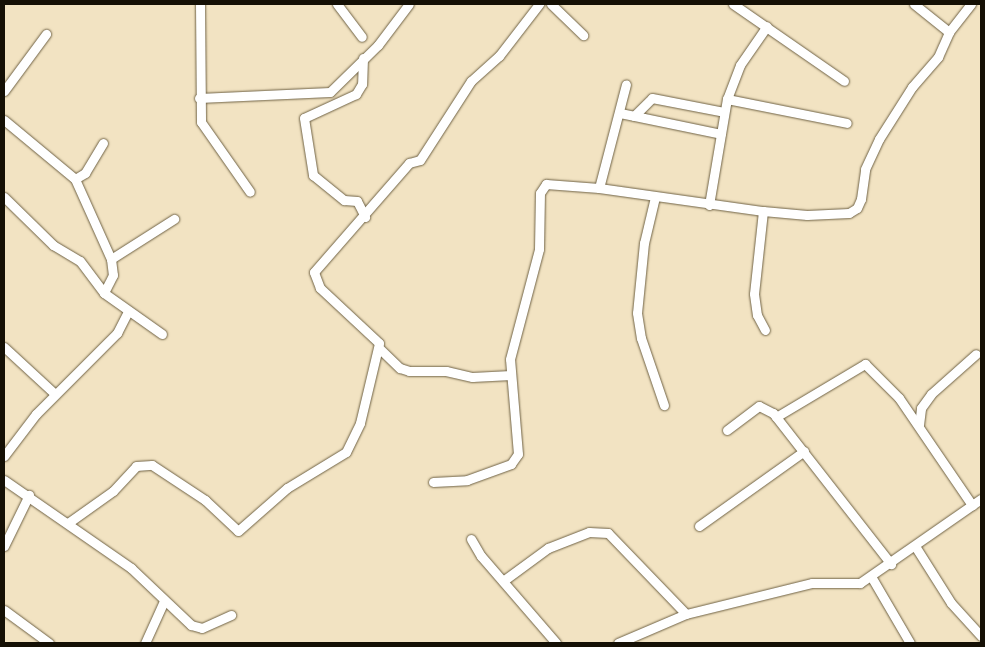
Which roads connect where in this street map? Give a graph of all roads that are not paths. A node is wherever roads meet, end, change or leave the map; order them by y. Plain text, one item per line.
1 (200, 4) edge
2 (337, 4) edge
3 (409, 4) edge
4 (539, 4) edge
5 (551, 4) edge
6 (733, 4) edge
7 (914, 4) edge
8 (971, 4) edge
9 (767, 26) junction
10 (949, 32) junction
11 (46, 34) dead end
12 (583, 35) dead end
13 (362, 37) dead end
14 (363, 58) junction
15 (844, 81) dead end
16 (626, 84) dead end
17 (4, 91) edge
18 (199, 98) junction
19 (727, 99) junction
20 (724, 112) junction
21 (620, 113) junction
22 (634, 116) junction
23 (4, 120) edge
24 (847, 124) dead end
25 (721, 134) junction
26 (104, 143) dead end
27 (75, 179) junction
28 (599, 188) junction
29 (250, 192) dead end
30 (4, 197) edge
31 (655, 197) junction
32 (709, 205) junction
33 (763, 211) junction
34 (365, 217) junction
35 (174, 219) dead end
36 (111, 260) junction
37 (104, 293) junction
38 (128, 311) junction
39 (765, 330) dead end
40 (162, 334) dead end
41 (4, 347) edge
42 (379, 348) junction
43 (976, 354) dead end
44 (511, 375) junction
45 (55, 394) junction
46 (664, 406) dead end
47 (776, 417) junction
48 (919, 425) junction
49 (727, 430) dead end
50 (804, 452) junction
51 (4, 456) edge
52 (4, 480) edge
53 (433, 482) dead end
54 (29, 495) junction
55 (981, 499) edge
56 (972, 504) junction
57 (68, 523) junction
58 (699, 526) dead end
59 (471, 540) dead end
60 (4, 546) edge
61 (915, 546) junction
62 (891, 564) junction
63 (872, 578) junction
64 (503, 581) junction
65 (164, 601) junction
66 (4, 610) edge
67 (686, 614) junction
68 (231, 615) dead end
69 (981, 636) edge
70 (49, 643) edge
71 (144, 643) edge
72 (556, 643) edge
73 (618, 643) edge
74 (910, 643) edge

1 - 18 street
2 - 13 street
3 - 14 street
4 - 34 street
5 - 12 street
6 - 9 street
7 - 10 street
8 - 10 street
9 - 15 street
9 - 19 street
10 - 33 street
11 - 17 street
14 - 18 street
14 - 34 street
16 - 21 street
18 - 29 street
19 - 20 street
19 - 24 street
20 - 22 street
20 - 25 street
21 - 22 street
21 - 28 street
22 - 25 street
23 - 27 street
25 - 32 street
26 - 27 street
27 - 36 street
28 - 31 street
28 - 44 street
30 - 37 street
31 - 32 street
31 - 46 street
32 - 33 street
33 - 39 street
34 - 42 street
35 - 36 street
36 - 37 street
37 - 38 street
38 - 40 street
38 - 45 street
41 - 45 street
42 - 44 street
42 - 57 street
43 - 48 street
44 - 53 street
45 - 51 street
47 - 48 street
47 - 49 street
47 - 50 street
48 - 56 street
50 - 58 street
50 - 62 street
52 - 54 street
54 - 57 street
54 - 60 street
55 - 56 street
56 - 61 street
57 - 65 street
59 - 64 street
61 - 62 street
61 - 69 street
62 - 63 street
63 - 67 street
63 - 74 street
64 - 67 street
64 - 72 street
65 - 68 street
65 - 71 street
66 - 70 street
67 - 73 street

